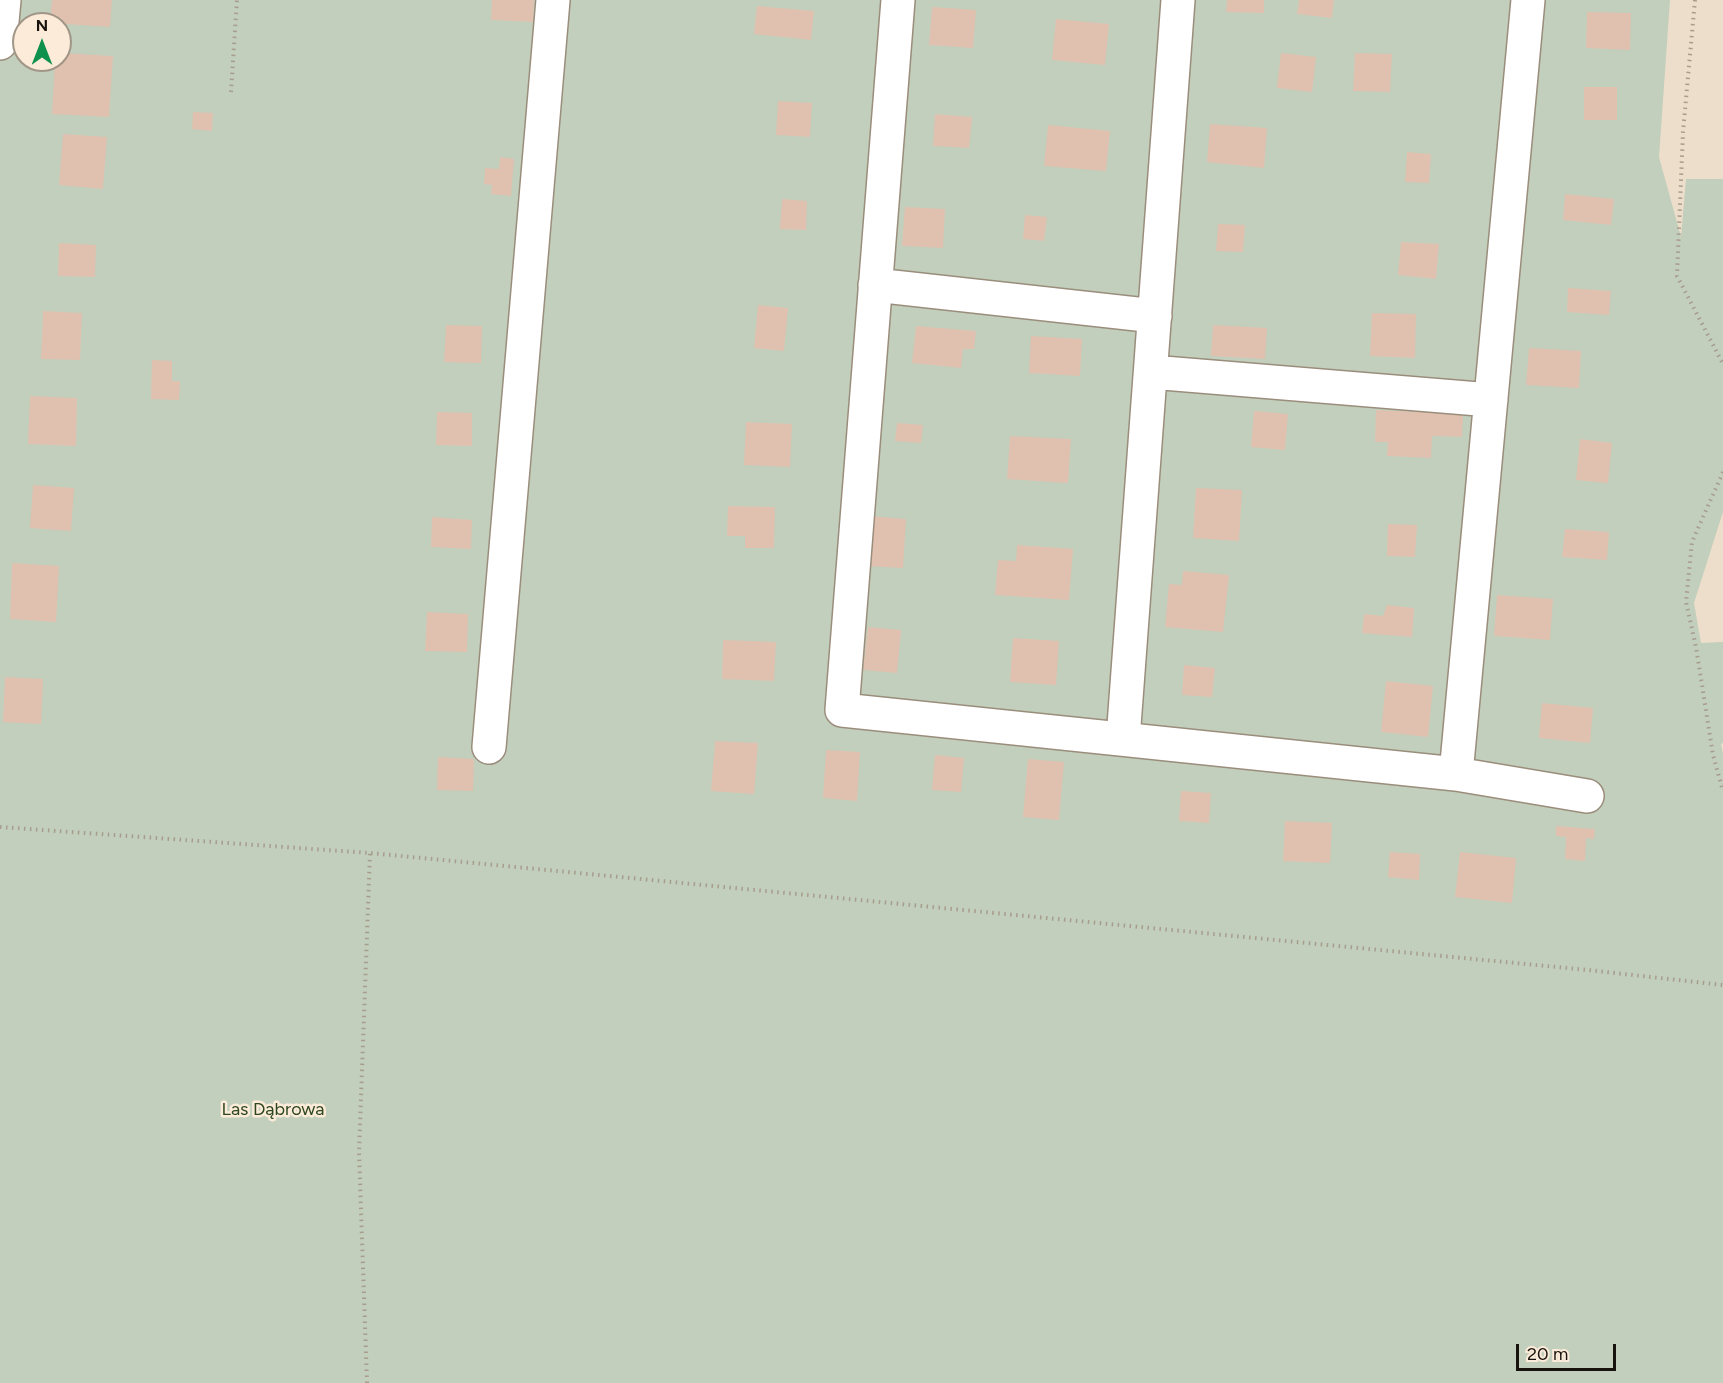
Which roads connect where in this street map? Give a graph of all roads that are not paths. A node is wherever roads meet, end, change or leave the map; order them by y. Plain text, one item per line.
1 (4, 0) edge
2 (553, 0) edge
3 (898, 0) edge
4 (1178, 0) edge
5 (1528, 0) edge
6 (0, 43) edge
7 (875, 285) junction
8 (1155, 316) junction
9 (1150, 372) junction
10 (1491, 400) junction
11 (1123, 740) junction
12 (489, 747) dead end
13 (1456, 774) junction
14 (1587, 796) dead end

1 - 6 lane
2 - 12 lane
3 - 7 lane
4 - 8 lane
5 - 10 lane
7 - 8 lane
7 - 11 lane
8 - 9 lane
9 - 10 lane
9 - 11 lane
10 - 13 lane
11 - 13 lane
13 - 14 lane

